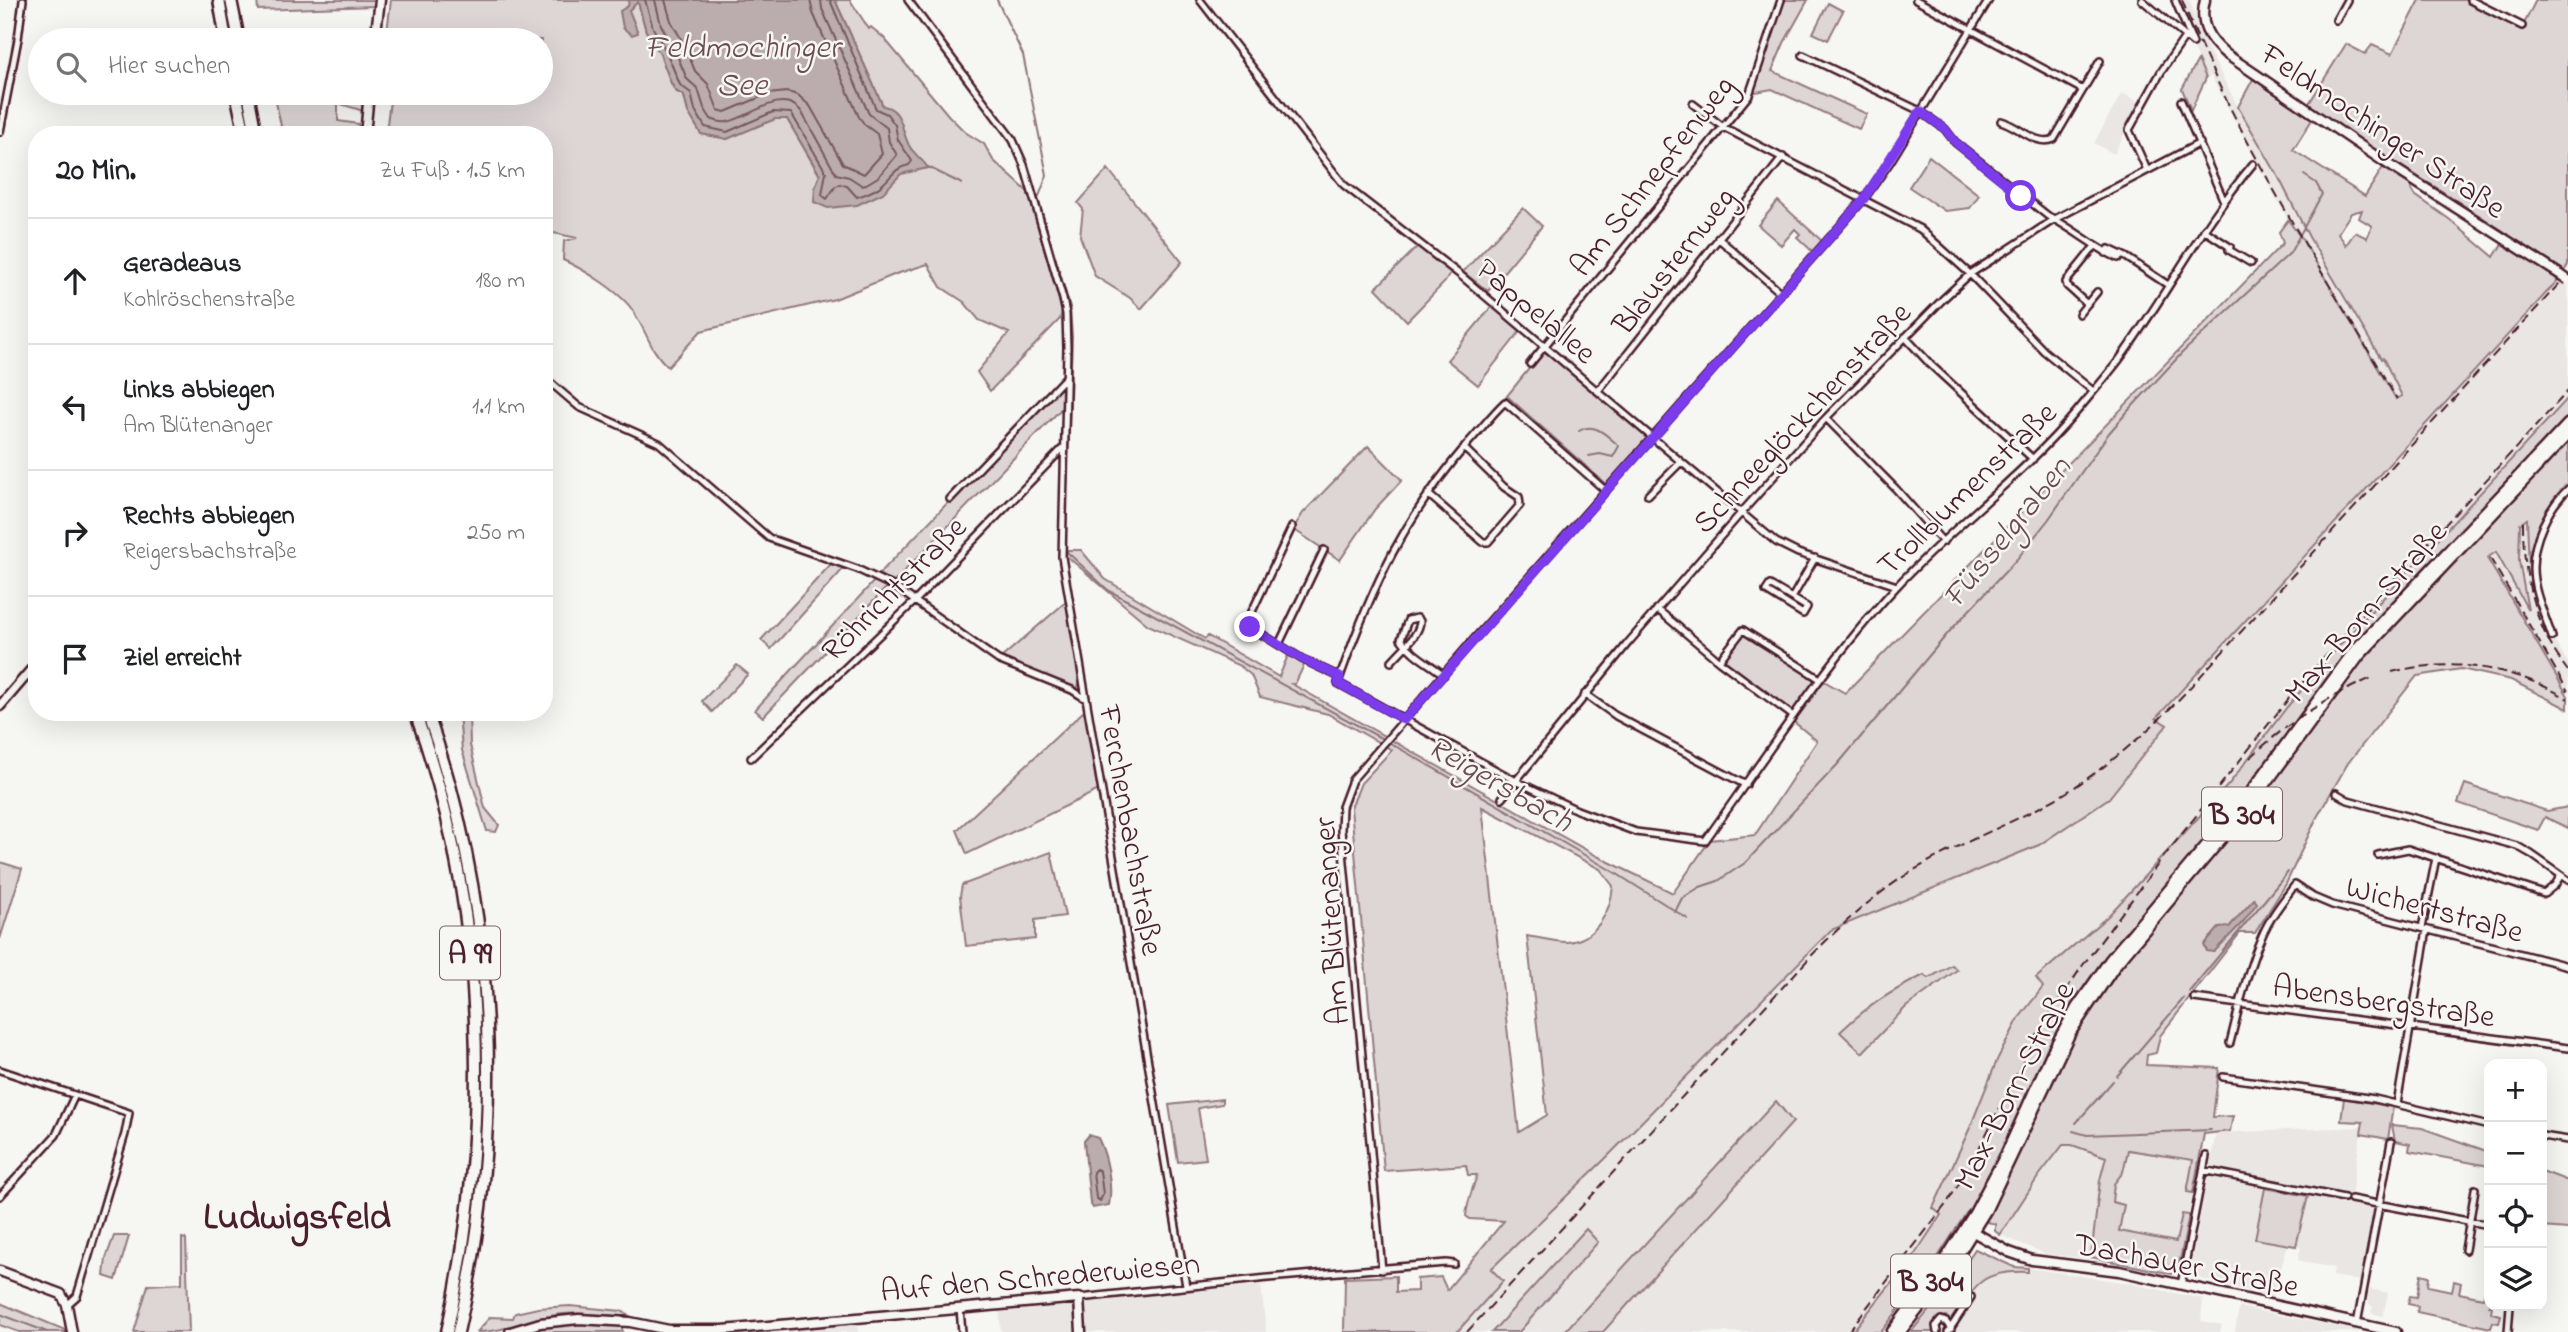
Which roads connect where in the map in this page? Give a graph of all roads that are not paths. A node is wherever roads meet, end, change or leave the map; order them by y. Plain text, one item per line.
1 (23, 0) edge
2 (219, 0) edge
3 (232, 0) edge
4 (380, 0) edge
5 (908, 0) edge
6 (1200, 0) edge
7 (1781, 0) edge
8 (1916, 0) edge
9 (1989, 0) edge
10 (2142, 0) edge
11 (2175, 0) edge
12 (2205, 0) edge
13 (2347, 0) edge
14 (2470, 0) edge
15 (2336, 20) dead end
16 (2522, 26) dead end
17 (224, 28) edge
18 (237, 28) edge
19 (376, 28) edge
20 (1971, 29) junction
21 (2185, 37) junction
22 (1803, 55) dead end
23 (2100, 61) dead end
24 (2083, 90) junction
25 (2181, 101) dead end
26 (1693, 104) dead end
27 (239, 105) edge
28 (250, 105) edge
29 (368, 105) edge
30 (1920, 111) junction
31 (2001, 121) dead end
32 (243, 126) edge
33 (254, 126) edge
34 (366, 126) edge
35 (1724, 127) junction
36 (0, 132) edge
37 (2200, 144) junction
38 (1783, 157) junction
39 (2253, 164) dead end
40 (2147, 170) junction
41 (1864, 199) junction
42 (2223, 199) junction
43 (2055, 219) junction
44 (2204, 230) junction
45 (1718, 238) junction
46 (2095, 246) junction
47 (2251, 263) dead end
48 (1970, 274) junction
49 (2564, 278) edge
50 (2168, 285) junction
51 (2097, 292) dead end
52 (1781, 293) junction
53 (2087, 304) junction
54 (2080, 314) dead end
55 (1905, 337) junction
56 (1544, 347) junction
57 (1530, 364) dead end
58 (1065, 378) junction
59 (553, 385) edge
60 (1598, 391) junction
61 (2093, 391) junction
62 (1826, 418) junction
63 (2568, 424) edge
64 (2568, 434) edge
65 (1653, 438) junction
66 (1064, 447) junction
67 (1464, 448) junction
68 (2033, 459) junction
69 (1681, 462) junction
70 (2568, 489) edge
71 (1606, 491) junction
72 (1428, 494) junction
73 (1648, 495) dead end
74 (950, 499) dead end
75 (1741, 513) junction
76 (1292, 527) dead end
77 (1943, 542) junction
78 (1324, 550) dead end
79 (1815, 558) junction
80 (1897, 586) junction
81 (1792, 598) junction
82 (916, 600) junction
83 (1657, 609) junction
84 (2552, 637) dead end
85 (1279, 644) junction
86 (1405, 645) junction
87 (1719, 661) junction
88 (1391, 662) dead end
89 (28, 673) edge
90 (1444, 675) junction
91 (1340, 677) junction
92 (1820, 679) junction
93 (1083, 685) junction
94 (1075, 691) junction
95 (1585, 694) junction
96 (1086, 699) junction
97 (0, 706) edge
98 (1793, 716) junction
99 (1404, 720) junction
100 (418, 721) edge
101 (430, 721) edge
102 (751, 758) dead end
103 (1516, 781) junction
104 (1745, 785) junction
105 (2336, 793) dead end
106 (1502, 798) dead end
107 (2378, 855) dead end
108 (2436, 858) junction
109 (2561, 875) junction
110 (2568, 880) edge
111 (2425, 929) junction
112 (2568, 967) edge
113 (2194, 998) dead end
114 (2240, 1003) junction
115 (2412, 1027) junction
116 (2230, 1043) dead end
117 (2568, 1048) edge
118 (0, 1070) edge
119 (2223, 1077) dead end
120 (75, 1095) junction
121 (2397, 1104) junction
122 (2484, 1125) edge
123 (2547, 1137) edge
124 (2568, 1140) edge
125 (2391, 1142) dead end
126 (2206, 1156) dead end
127 (2203, 1170) junction
128 (2475, 1189) dead end
129 (0, 1196) edge
130 (2344, 1198) dead end
131 (2351, 1199) dead end
132 (2379, 1204) junction
133 (2471, 1222) junction
134 (2484, 1224) edge
135 (1969, 1230) junction
136 (2465, 1250) dead end
137 (1454, 1264) dead end
138 (1382, 1270) junction
139 (0, 1271) edge
140 (469, 1279) junction
141 (2181, 1284) junction
142 (1186, 1286) junction
143 (1970, 1297) dead end
144 (1079, 1298) junction
145 (67, 1306) junction
146 (960, 1309) junction
147 (2510, 1311) edge
148 (631, 1322) junction
149 (2357, 1324) junction
150 (2369, 1329) edge
151 (1949, 1330) edge
152 (72, 1332) edge
153 (447, 1332) edge
154 (458, 1332) edge
155 (466, 1332) edge
156 (510, 1332) edge
157 (628, 1332) edge
158 (962, 1332) edge
159 (1081, 1332) edge
160 (1892, 1332) edge
161 (1900, 1332) edge
162 (1937, 1332) edge
163 (2396, 1332) edge
164 (2508, 1332) edge

1 - 36 street
2 - 17 highway
3 - 18 highway
4 - 19 main road
5 - 58 street, Ferchenbachstraße
6 - 56 street, Pappelallee
7 - 35 street, Am Schnepfenweg
8 - 20 street
9 - 20 street, Am Blütenanger
10 - 21 street
11 - 21 street
12 - 49 main road, Feldmochinger Straße
13 - 15 street
14 - 16 street
20 - 24 street
20 - 30 street, Am Blütenanger
21 - 40 street
22 - 30 street
23 - 24 street
24 - 31 street
25 - 37 street
26 - 35 street
27 - 32 highway
28 - 33 highway
29 - 34 main road
30 - 41 street, Am Blütenanger
30 - 43 street
35 - 38 street
35 - 56 street, Am Schnepfenweg
37 - 40 street, Schneeglöckchenstraße
37 - 42 street
38 - 41 street
38 - 45 street, Blausternweg
39 - 42 street, Trollblumenstraße
40 - 43 street, Schneeglöckchenstraße
41 - 48 street
41 - 52 street, Am Blütenanger
42 - 44 street, Trollblumenstraße
43 - 46 street
43 - 48 street, Schneeglöckchenstraße
44 - 47 street
44 - 50 street, Trollblumenstraße
45 - 52 street
45 - 60 street, Blausternweg
46 - 50 street
46 - 53 street
48 - 55 street, Schneeglöckchenstraße
48 - 61 street
50 - 61 street, Trollblumenstraße
51 - 53 street
52 - 65 street, Am Blütenanger
53 - 54 street
55 - 62 street, Schneeglöckchenstraße
55 - 68 street
56 - 57 street, Am Schnepfenweg
56 - 60 street, Pappelallee
58 - 66 street, Ferchenbachstraße
58 - 74 street
59 - 82 street
60 - 65 street, Pappelallee
61 - 68 street, Trollblumenstraße
62 - 75 street, Schneeglöckchenstraße
62 - 77 street
63 - 135 main road, Max-Born-Straße / B 304
64 - 135 main road, Max-Born-Straße / B 304
65 - 69 street, Pappelallee
65 - 71 street, Am Blütenanger
66 - 82 street, Röhrichtstraße
66 - 93 street, Ferchenbachstraße
67 - 71 street
67 - 72 street
67 - 72 street
68 - 77 street, Trollblumenstraße
69 - 73 street
69 - 75 street, Pappelallee
70 - 84 street
71 - 90 street, Am Blütenanger
72 - 91 street
75 - 79 street, Pappelallee
75 - 83 street, Schneeglöckchenstraße
76 - 85 street
77 - 80 street, Trollblumenstraße
78 - 85 street
79 - 80 street, Pappelallee
79 - 81 street
80 - 92 street, Trollblumenstraße
81 - 81 street
82 - 94 street
82 - 102 street, Röhrichtstraße
83 - 87 street
83 - 95 street, Schneeglöckchenstraße
85 - 91 street
86 - 86 street
86 - 88 street
86 - 90 street
87 - 92 street
87 - 98 street
89 - 97 main road
90 - 99 street, Am Blütenanger
91 - 99 street
92 - 98 street, Trollblumenstraße
93 - 94 street
93 - 96 street, Ferchenbachstraße
94 - 96 street
95 - 103 street, Schneeglöckchenstraße
95 - 104 street
96 - 142 street, Ferchenbachstraße
98 - 104 street, Trollblumenstraße
99 - 103 street
99 - 138 street, Am Blütenanger
100 - 153 highway, A 99
101 - 140 highway, A 99
103 - 104 street, Trollblumenstraße
103 - 106 street, Schneeglöckchenstraße
105 - 109 street
107 - 108 street
108 - 109 street
108 - 111 street
109 - 110 street
111 - 112 street, Wichertstraße
111 - 114 street, Wichertstraße
111 - 115 street
113 - 114 street, Abensbergstraße
114 - 115 street, Abensbergstraße
114 - 116 street
115 - 117 street, Abensbergstraße
115 - 121 street
118 - 120 street
119 - 121 street
120 - 129 street
120 - 145 street
121 - 122 street
123 - 124 street
125 - 132 street
126 - 127 street
127 - 130 street
127 - 141 street
128 - 133 street
131 - 132 street
132 - 133 street
132 - 149 street
133 - 134 street
133 - 136 street
135 - 141 main road, Dachauer Straße
135 - 160 main road, B 304
135 - 161 main road, B 304
137 - 138 street, Auf den Schrederwiesen
138 - 142 street, Auf den Schrederwiesen
139 - 145 main road
140 - 154 highway, A 99
140 - 155 highway
141 - 149 main road, Dachauer Straße
142 - 144 street, Auf den Schrederwiesen
143 - 151 street
144 - 146 main road, Auf den Schrederwiesen
144 - 159 main road
145 - 152 main road
146 - 148 main road, Auf den Schrederwiesen
146 - 158 street
147 - 164 street
148 - 156 main road, Auf den Schrederwiesen
148 - 157 street
149 - 150 main road, Dachauer Straße
150 - 163 main road, Dachauer Straße
151 - 162 street

